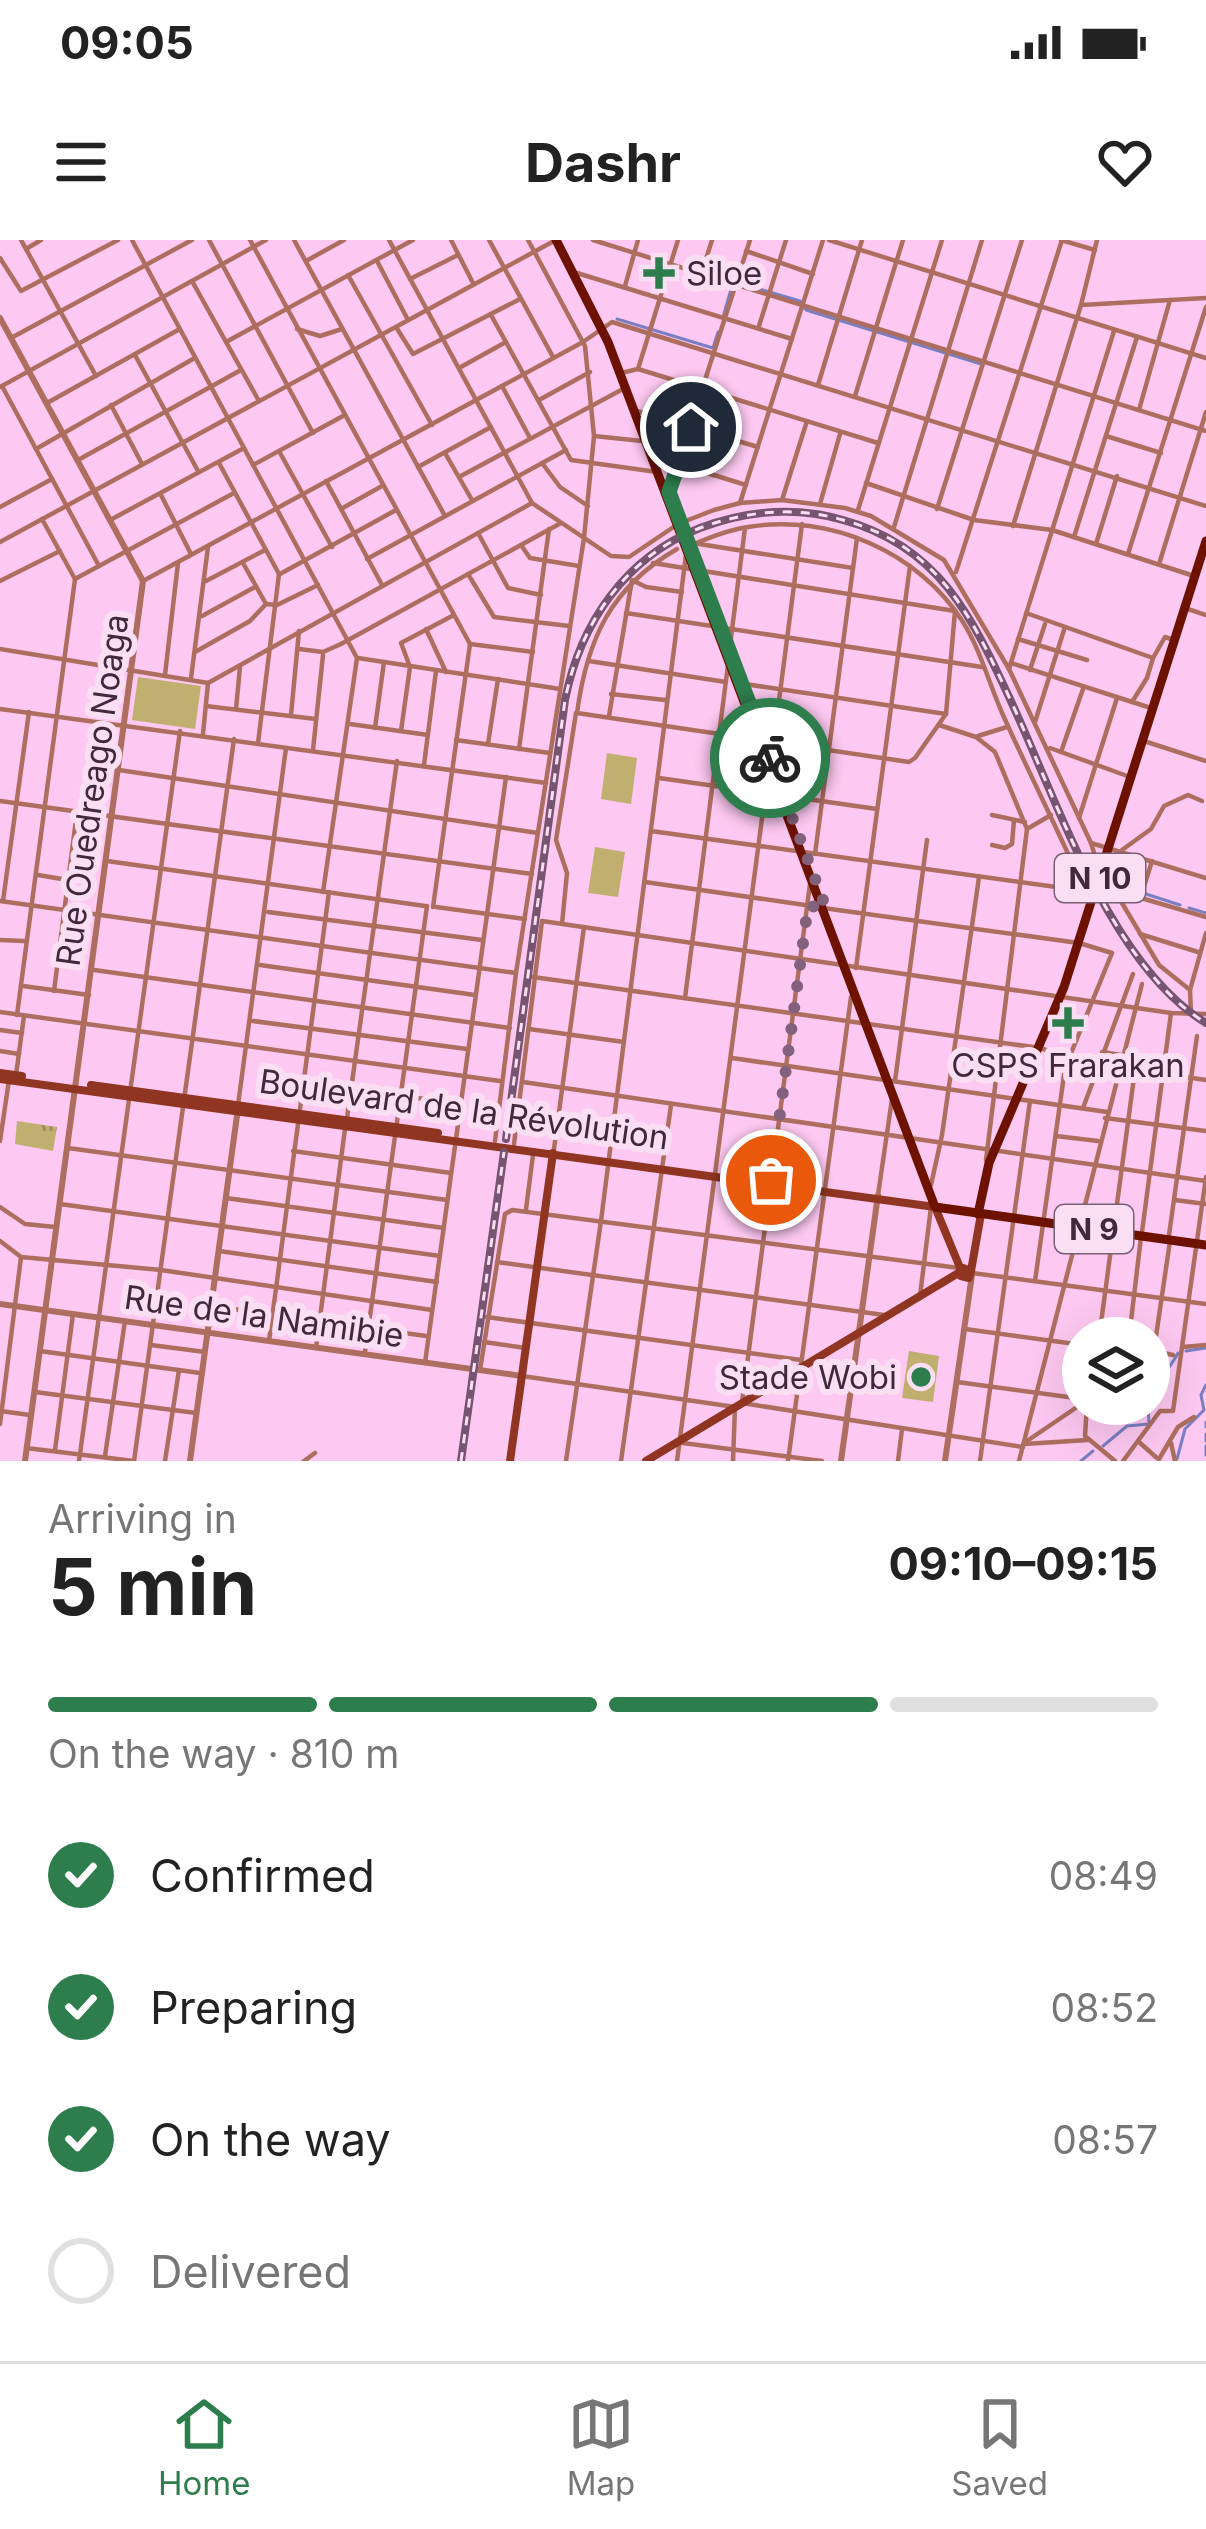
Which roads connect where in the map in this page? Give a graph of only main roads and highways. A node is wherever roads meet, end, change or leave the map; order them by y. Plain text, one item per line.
1 (557, 240) edge
2 (604, 327) junction
3 (622, 373) junction
4 (636, 411) junction
5 (647, 440) junction
6 (668, 494) junction
7 (1206, 541) edge
8 (1206, 550) edge
9 (1186, 609) junction
10 (1155, 710) junction
11 (1133, 778) junction
12 (1115, 848) junction
13 (808, 853) junction
14 (825, 908) junction
15 (1080, 943) junction
16 (8, 1077) edge
17 (455, 1138) junction
18 (554, 1152) junction
19 (993, 1152) junction
20 (936, 1207) junction
21 (980, 1213) junction
22 (1202, 1242) edge
23 (965, 1272) junction
24 (859, 1336) junction
25 (511, 1461) edge
26 (648, 1461) edge

1 - 2 main road
1 - 2 main road
2 - 3 main road
3 - 4 main road
3 - 4 main road
4 - 5 main road
5 - 6 main road
5 - 6 main road
6 - 13 main road
7 - 9 main road, N 10
8 - 9 main road, N 10
9 - 10 main road, N 10
10 - 11 main road, N 10
10 - 11 main road, N 10
11 - 12 main road, N 10
12 - 15 main road, N 10
12 - 15 main road, N 10
13 - 14 main road
13 - 14 main road
14 - 20 main road
15 - 19 main road, N 10
16 - 17 main road, Boulevard de la Révolution
17 - 18 main road, Boulevard de la Révolution
17 - 18 main road, Boulevard de la Révolution
18 - 20 main road, Boulevard de la Révolution
18 - 25 main road
19 - 21 main road, N 10
19 - 21 main road, N 10
20 - 21 main road, Boulevard de la Révolution / N 9
20 - 23 main road
21 - 22 main road, Boulevard de la Révolution / N 9
21 - 23 main road, N 10
23 - 24 main road
23 - 24 main road
24 - 26 main road

